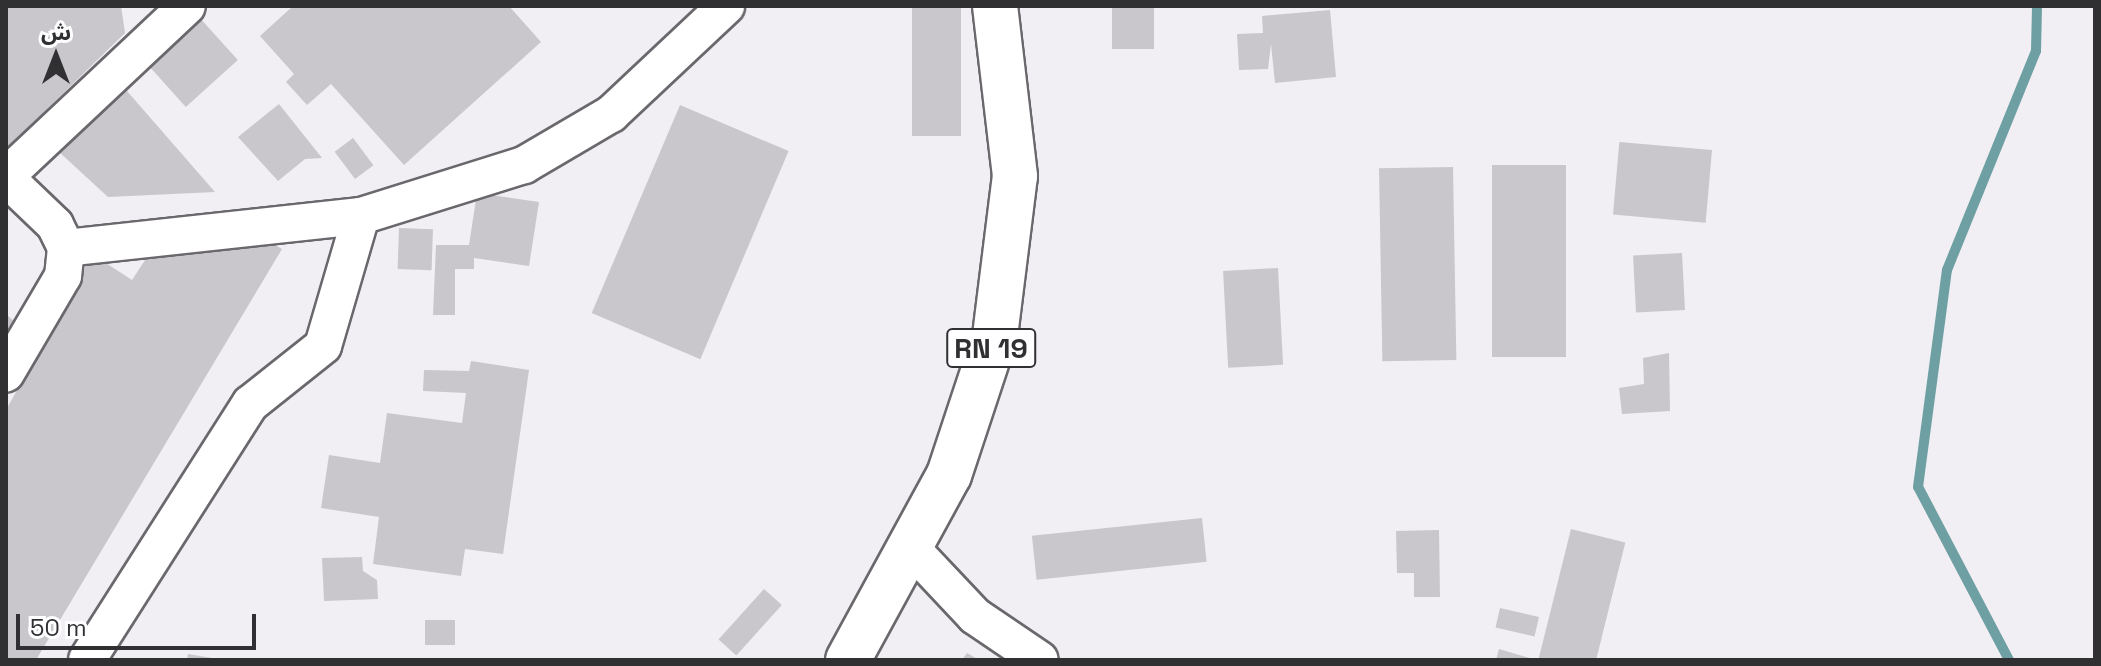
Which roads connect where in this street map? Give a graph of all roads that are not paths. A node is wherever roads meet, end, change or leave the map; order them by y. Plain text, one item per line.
1 (187, 6) edge
2 (726, 6) edge
3 (995, 6) edge
4 (6, 177) edge
5 (361, 216) junction
6 (66, 248) junction
7 (6, 373) edge
8 (910, 547) junction
9 (87, 660) edge
10 (848, 660) edge
11 (1040, 660) edge

1 - 4 street
2 - 5 street
3 - 8 main road, RN 19
4 - 6 street
5 - 6 street
5 - 9 street
6 - 7 street
8 - 10 main road, RN 19
8 - 11 street

